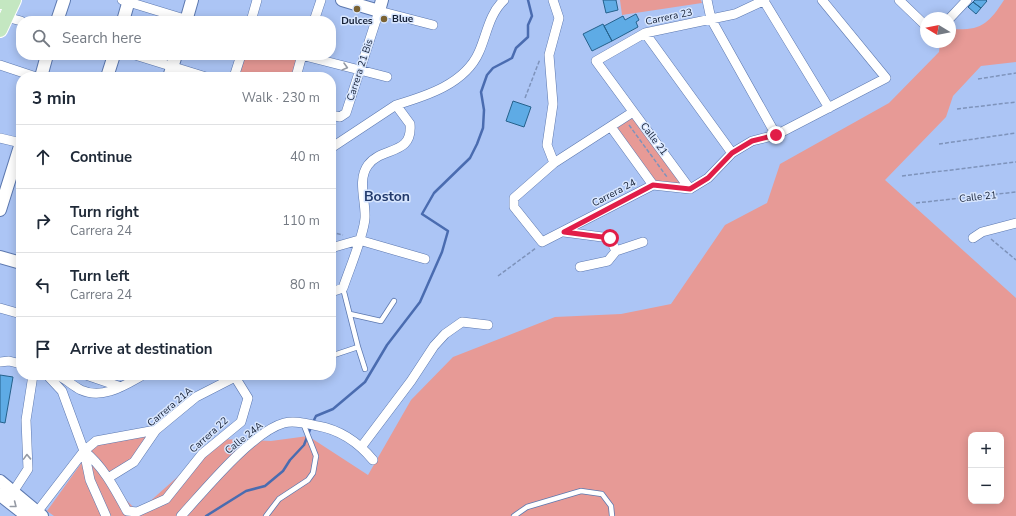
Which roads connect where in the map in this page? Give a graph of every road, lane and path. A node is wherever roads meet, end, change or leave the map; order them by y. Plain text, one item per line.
1 (14, 0) edge
2 (64, 0) edge
3 (192, 0) edge
4 (258, 0) edge
5 (321, 0) edge
6 (342, 0) edge
7 (504, 0) edge
8 (552, 0) edge
9 (707, 0) edge
10 (822, 0) edge
11 (899, 0) edge
12 (967, 0) edge
13 (127, 1) edge
14 (764, 1) edge
15 (381, 6) edge
16 (956, 12) edge
17 (59, 16) edge
18 (124, 16) edge
19 (175, 16) edge
20 (189, 16) edge
21 (253, 16) edge
22 (316, 16) edge
23 (6, 17) junction
24 (711, 19) junction
25 (16, 20) edge
26 (920, 20) edge
27 (433, 25) dead end
28 (0, 30) edge
29 (645, 33) junction
30 (551, 43) junction
31 (46, 60) edge
32 (112, 60) edge
33 (152, 60) edge
34 (239, 60) edge
35 (301, 60) edge
36 (320, 60) edge
37 (0, 65) edge
38 (173, 66) edge
39 (361, 71) junction
40 (21, 72) edge
41 (42, 72) edge
42 (109, 72) edge
43 (191, 72) edge
44 (236, 72) edge
45 (297, 72) edge
46 (1016, 74) edge
47 (387, 78) dead end
48 (978, 79) dead end
49 (524, 98) dead end
50 (1016, 102) edge
51 (396, 105) junction
52 (829, 108) junction
53 (957, 109) dead end
54 (633, 112) junction
55 (336, 115) edge
56 (624, 118) junction
57 (611, 127) junction
58 (1016, 133) edge
59 (776, 135) junction
60 (0, 138) edge
61 (16, 142) edge
62 (939, 144) dead end
63 (336, 145) edge
64 (732, 153) junction
65 (16, 159) edge
66 (1016, 162) edge
67 (554, 163) junction
68 (902, 176) dead end
69 (653, 185) junction
70 (674, 187) junction
71 (690, 189) junction
72 (1016, 192) edge
73 (916, 204) dead end
74 (0, 210) edge
75 (1016, 223) edge
76 (564, 232) junction
77 (982, 232) junction
78 (973, 238) dead end
79 (359, 240) junction
80 (542, 242) junction
81 (643, 242) dead end
82 (336, 247) edge
83 (616, 251) junction
84 (0, 257) edge
85 (425, 260) dead end
86 (1016, 260) edge
87 (16, 262) edge
88 (580, 267) dead end
89 (498, 276) dead end
90 (343, 288) junction
91 (336, 290) edge
92 (394, 301) dead end
93 (0, 308) edge
94 (16, 313) edge
95 (350, 314) junction
96 (488, 324) dead end
97 (358, 347) junction
98 (336, 354) edge
99 (0, 362) edge
100 (16, 363) edge
101 (365, 369) dead end
102 (32, 380) edge
103 (52, 380) edge
104 (65, 380) edge
105 (101, 380) edge
106 (134, 380) edge
107 (229, 380) edge
108 (237, 380) edge
109 (122, 387) junction
110 (303, 423) junction
111 (156, 430) junction
112 (362, 446) junction
113 (84, 451) junction
114 (373, 460) dead end
115 (108, 478) junction
116 (0, 481) edge
117 (0, 489) edge
118 (13, 492) junction
119 (0, 495) edge
120 (35, 515) edge
121 (106, 516) edge
122 (181, 516) edge
123 (266, 516) edge
124 (514, 516) edge
125 (612, 516) edge

1 - 23 main road
2 - 17 street
3 - 20 street
4 - 21 street
5 - 22 street
6 - 15 street
7 - 51 street
8 - 30 street
9 - 24 street
10 - 52 street
11 - 26 street
12 - 16 street
13 - 18 street
13 - 19 street
14 - 24 street, Carrera 23
14 - 52 street
15 - 27 street
15 - 39 street, Carrera 21 Bis
23 - 25 street
23 - 28 main road
24 - 29 street, Carrera 23
24 - 59 street
29 - 54 street, Carrera 23
29 - 64 street
30 - 49 path
30 - 67 street
31 - 41 street
32 - 42 street
33 - 38 street
34 - 44 street
35 - 45 street
36 -> 39 street
37 - 40 street
38 - 43 street
39 - 47 street
39 - 55 street, Carrera 21 Bis
46 - 48 path
50 - 53 path
51 - 63 street
51 - 79 street
52 - 59 street
54 - 56 street
54 - 71 street, Calle 21
56 - 57 street
56 - 70 path
57 - 67 street
57 - 69 street
58 - 62 path
59 - 64 street
60 - 61 street
64 - 71 street
65 - 74 street
66 - 68 path
67 - 80 street
69 - 70 street
69 - 76 street, Carrera 24
70 - 71 street
72 - 73 path, Calle 21
75 - 77 street
76 - 80 street, Carrera 24
76 - 83 street
77 - 78 street
77 - 86 path
79 - 82 street
79 - 85 street
79 - 90 street
80 - 89 path
81 - 83 street
83 - 88 street
84 - 87 street
90 - 91 street
90 - 95 lane
92 - 95 lane
93 - 94 street
95 - 97 lane
96 - 112 street
97 - 98 lane
97 - 101 lane
99 - 100 street
118 -> 102 street
103 - 113 street
104 - 109 street
105 - 109 street
106 - 109 street
107 - 111 street, Carrera 21A
108 - 115 street, Carrera 22
110 - 112 street, Calle 24A
110 - 122 street, Calle 24A
110 - 123 lane
111 - 113 street
111 - 115 street, Carrera 21A
112 - 114 street
113 - 115 street
113 - 120 street
113 - 121 street
116 - 118 street
117 - 118 street
118 - 120 street
119 -> 120 street
124 - 125 lane

